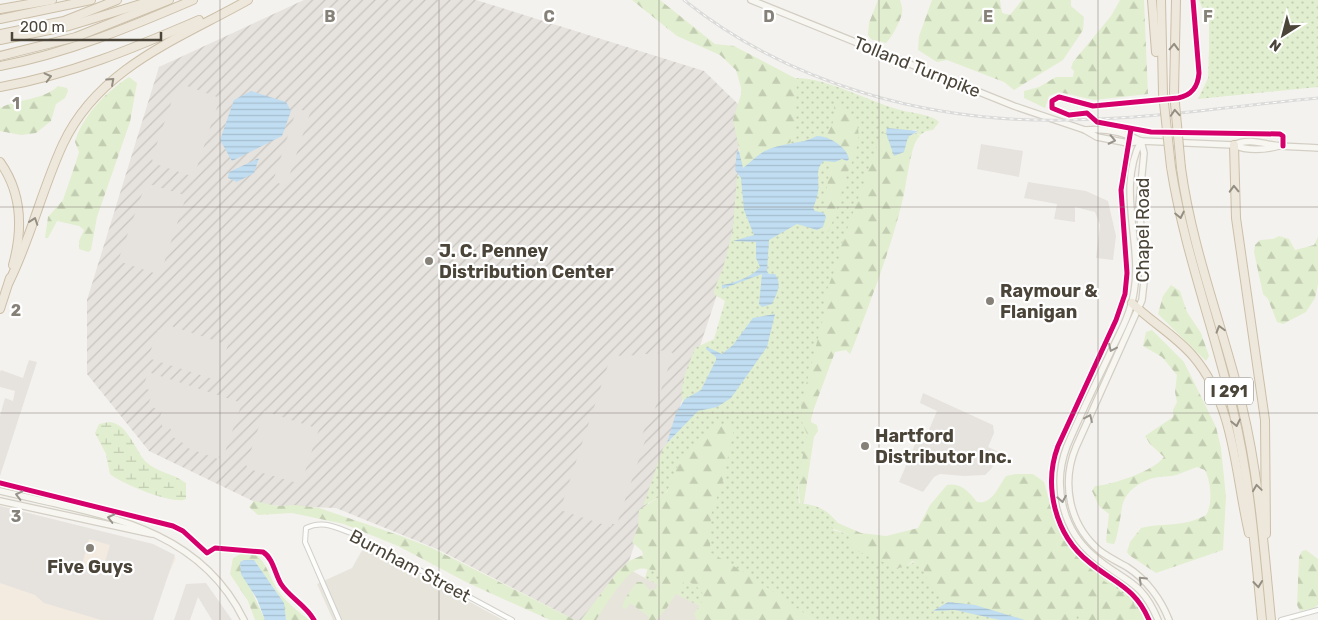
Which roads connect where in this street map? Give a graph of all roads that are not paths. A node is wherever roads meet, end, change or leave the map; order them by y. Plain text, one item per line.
1 (52, 0) edge
2 (91, 0) edge
3 (117, 0) edge
4 (154, 0) edge
5 (169, 0) edge
6 (193, 0) edge
7 (248, 0) edge
8 (751, 0) edge
9 (1152, 0) edge
10 (1161, 0) edge
11 (1176, 0) edge
12 (0, 9) edge
13 (0, 19) edge
14 (0, 34) edge
15 (0, 40) edge
16 (0, 56) edge
17 (0, 66) edge
18 (1162, 84) junction
19 (0, 87) edge
20 (1141, 141) junction
21 (1234, 145) junction
22 (1318, 148) edge
23 (0, 162) edge
24 (1130, 196) junction
25 (1140, 197) junction
26 (9, 282) junction
27 (1132, 303) junction
28 (0, 309) edge
29 (1139, 310) junction
30 (1095, 384) junction
31 (1103, 388) junction
32 (1068, 443) junction
33 (1076, 446) junction
34 (0, 491) edge
35 (38, 500) junction
36 (0, 502) edge
37 (46, 502) junction
38 (36, 510) junction
39 (43, 512) junction
40 (157, 535) junction
41 (1255, 554) junction
42 (1264, 554) junction
43 (1318, 610) edge
44 (244, 620) edge
45 (339, 620) edge
46 (512, 620) edge
47 (1158, 620) edge
48 (1169, 620) edge
49 (1262, 620) edge
50 (1271, 620) edge
51 (1281, 620) edge

1 - 12 highway
2 - 13 highway
3 - 14 highway
4 - 15 highway
5 - 16 highway
6 - 17 highway
19 -> 7 highway
26 -> 7 highway
8 - 20 main road, Tolland Turnpike
9 - 18 highway
10 - 18 highway
42 -> 11 highway, I 291, bridge
18 -> 41 highway, I 291, bridge
20 - 21 main road, Tolland Turnpike
20 - 24 main road, Chapel Road
20 - 25 main road, Chapel Road
21 - 22 main road, Tolland Turnpike
42 -> 21 highway
23 - 26 highway
24 - 25 main road
24 - 27 main road, Chapel Road
25 - 29 main road, Chapel Road
26 - 28 highway
27 - 29 highway
27 -> 30 main road, Chapel Road
29 - 31 main road, Chapel Road
29 - 41 highway
30 - 31 main road
30 - 32 main road, Chapel Road
33 -> 31 main road, Chapel Road
32 - 33 main road
32 -> 47 main road, Chapel Road
48 -> 33 main road, Chapel Road
35 -> 34 main road
35 - 37 main road
35 - 38 main road
36 - 38 main road
37 - 39 main road
40 -> 37 main road
38 - 39 main road
39 - 40 main road
40 - 44 main road
41 -> 49 highway, I 291
42 - 50 highway, I 291
43 - 51 street
45 - 46 street, Burnham Street

